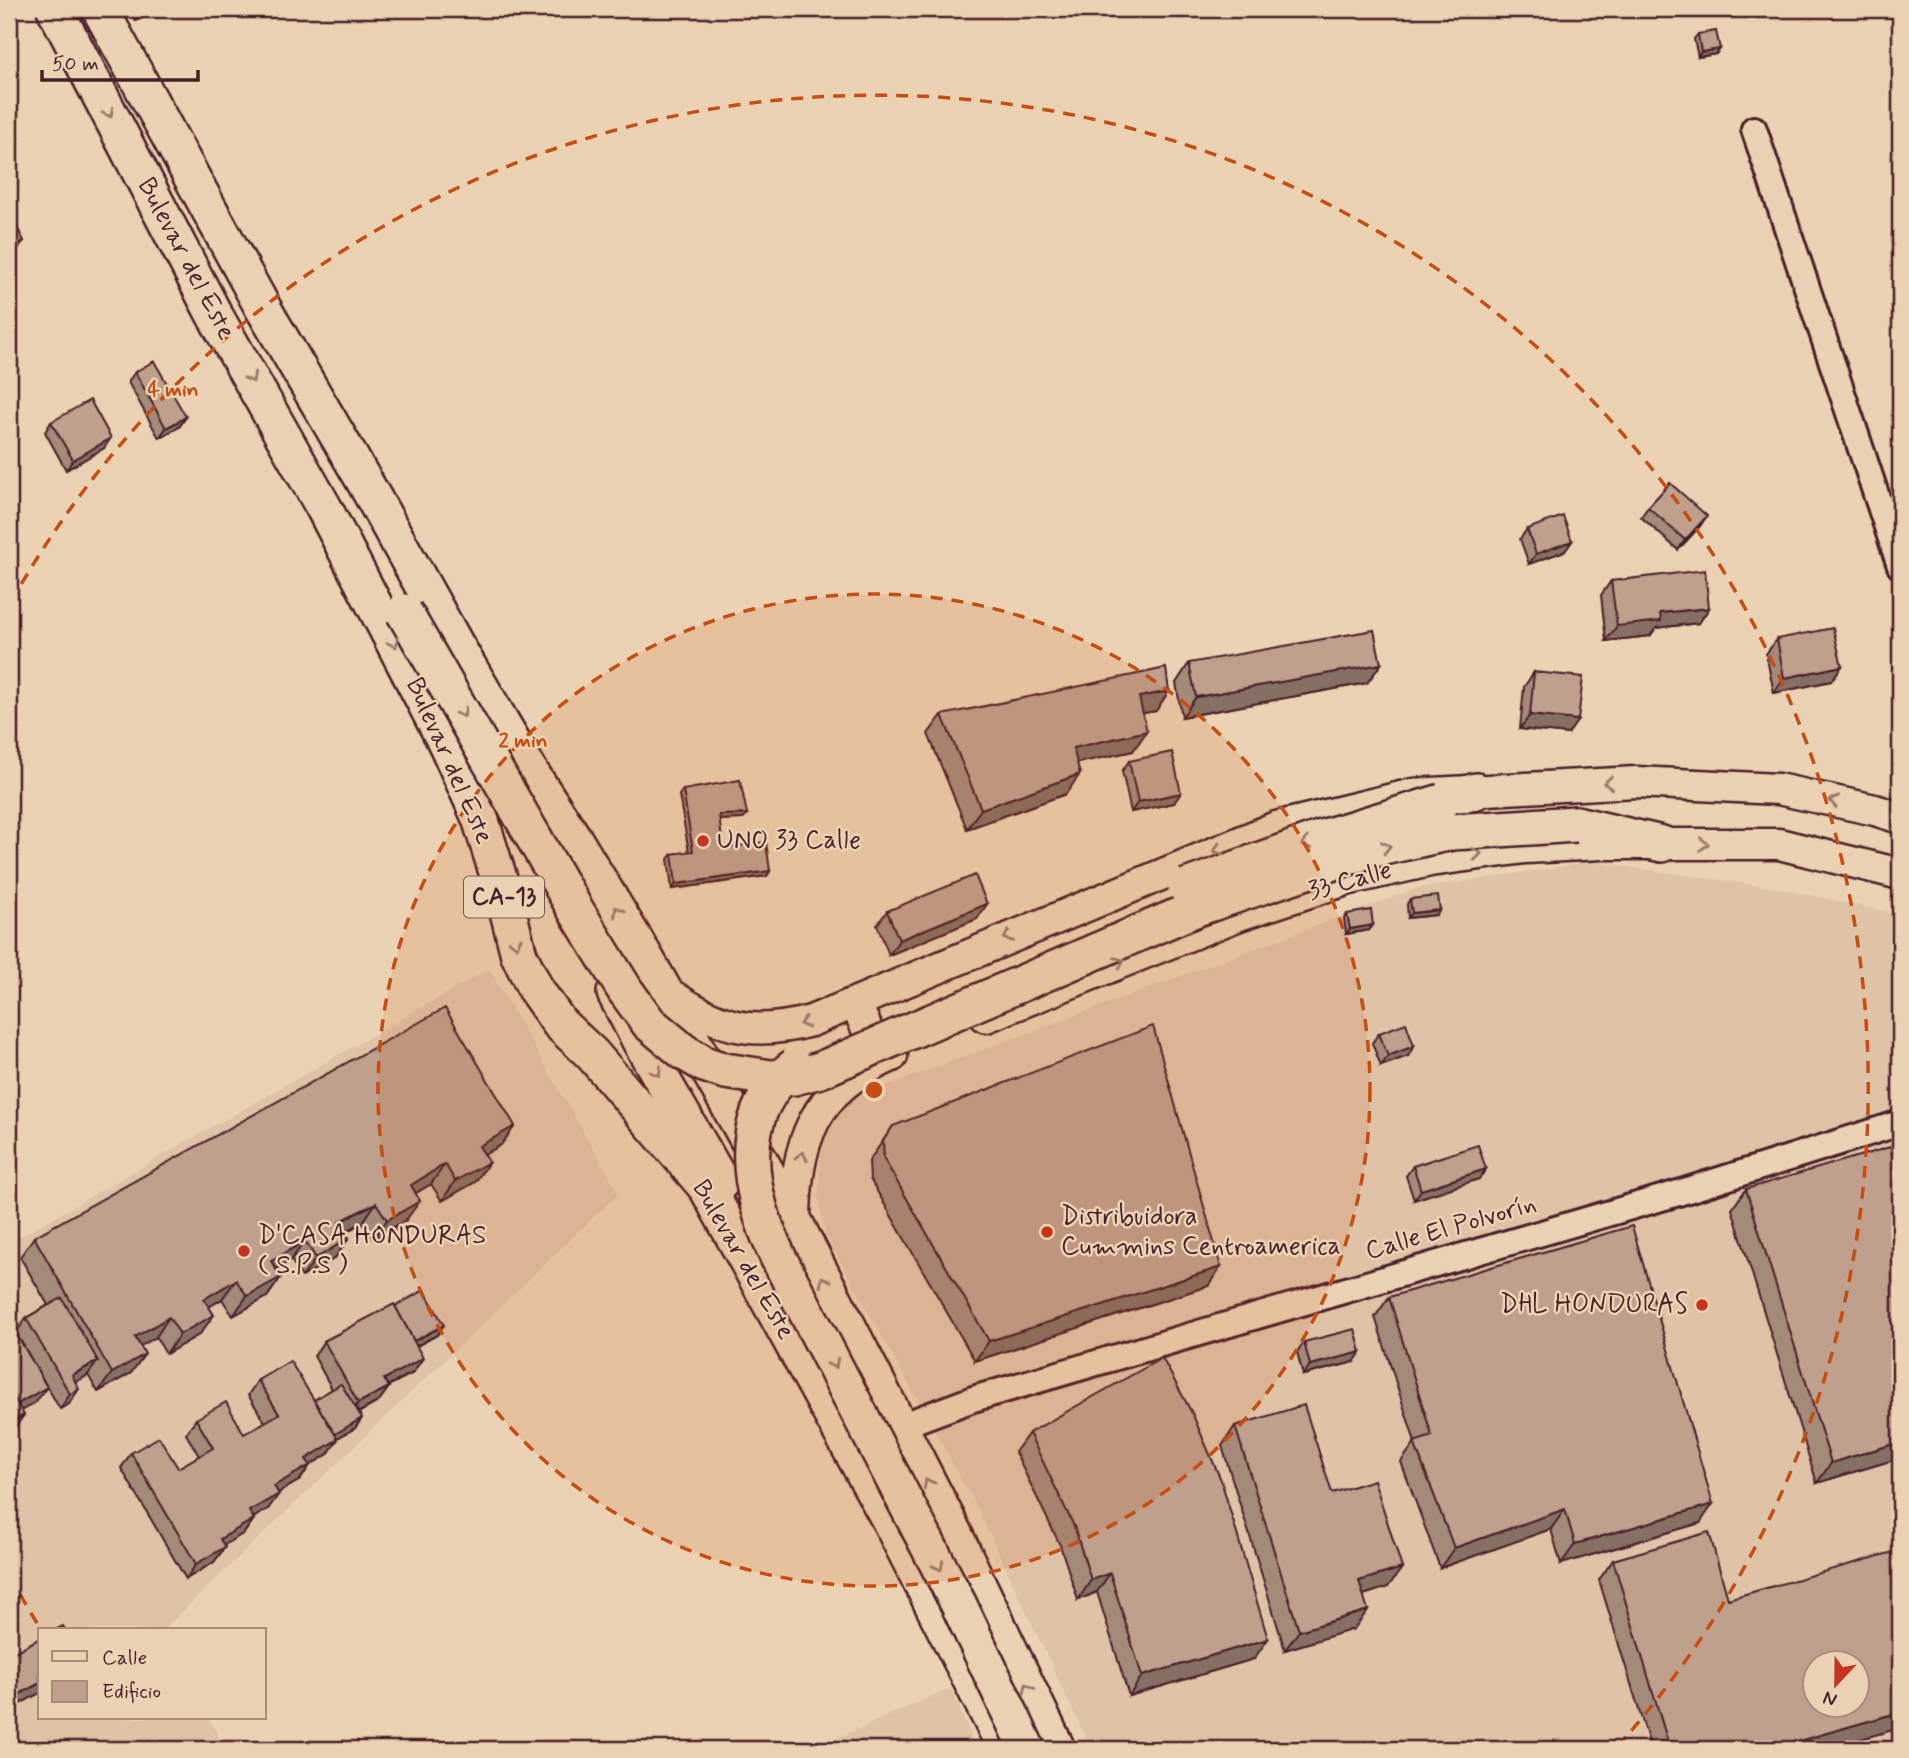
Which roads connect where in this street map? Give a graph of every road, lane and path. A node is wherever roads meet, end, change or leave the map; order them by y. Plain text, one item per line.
1 (55, 9) edge
2 (100, 9) edge
3 (1754, 129) dead end
4 (324, 508) junction
5 (1894, 526) edge
6 (1900, 566) edge
7 (1476, 791) junction
8 (1900, 818) edge
9 (1662, 844) junction
10 (1900, 874) edge
11 (643, 953) junction
12 (665, 991) junction
13 (856, 1004) junction
14 (881, 1061) junction
15 (1900, 1123) edge
16 (795, 1223) junction
17 (753, 1274) junction
18 (898, 1427) junction
19 (1006, 1749) edge
20 (1027, 1749) edge
21 (1057, 1749) edge

1 -> 4 highway, Bulevar del Este / CA-13
11 -> 2 highway, Bulevar del Este
3 - 5 street
4 -> 9 highway, bridge
4 -> 17 highway, Bulevar del Este / CA-13
5 - 6 street
8 -> 7 main road
7 -> 13 main road
7 -> 20 highway, bridge
9 -> 10 main road, 33 Calle
14 -> 9 main road, 33 Calle
11 - 12 highway, Bulevar del Este
11 -> 17 highway
13 -> 12 main road
12 - 16 highway, Bulevar del Este
13 - 14 main road
16 -> 14 main road, 33 Calle
15 - 18 street, Calle El Polvorín
18 -> 16 highway, Bulevar del Este
17 - 19 highway, Bulevar del Este / CA-13
21 -> 18 highway, Bulevar del Este

